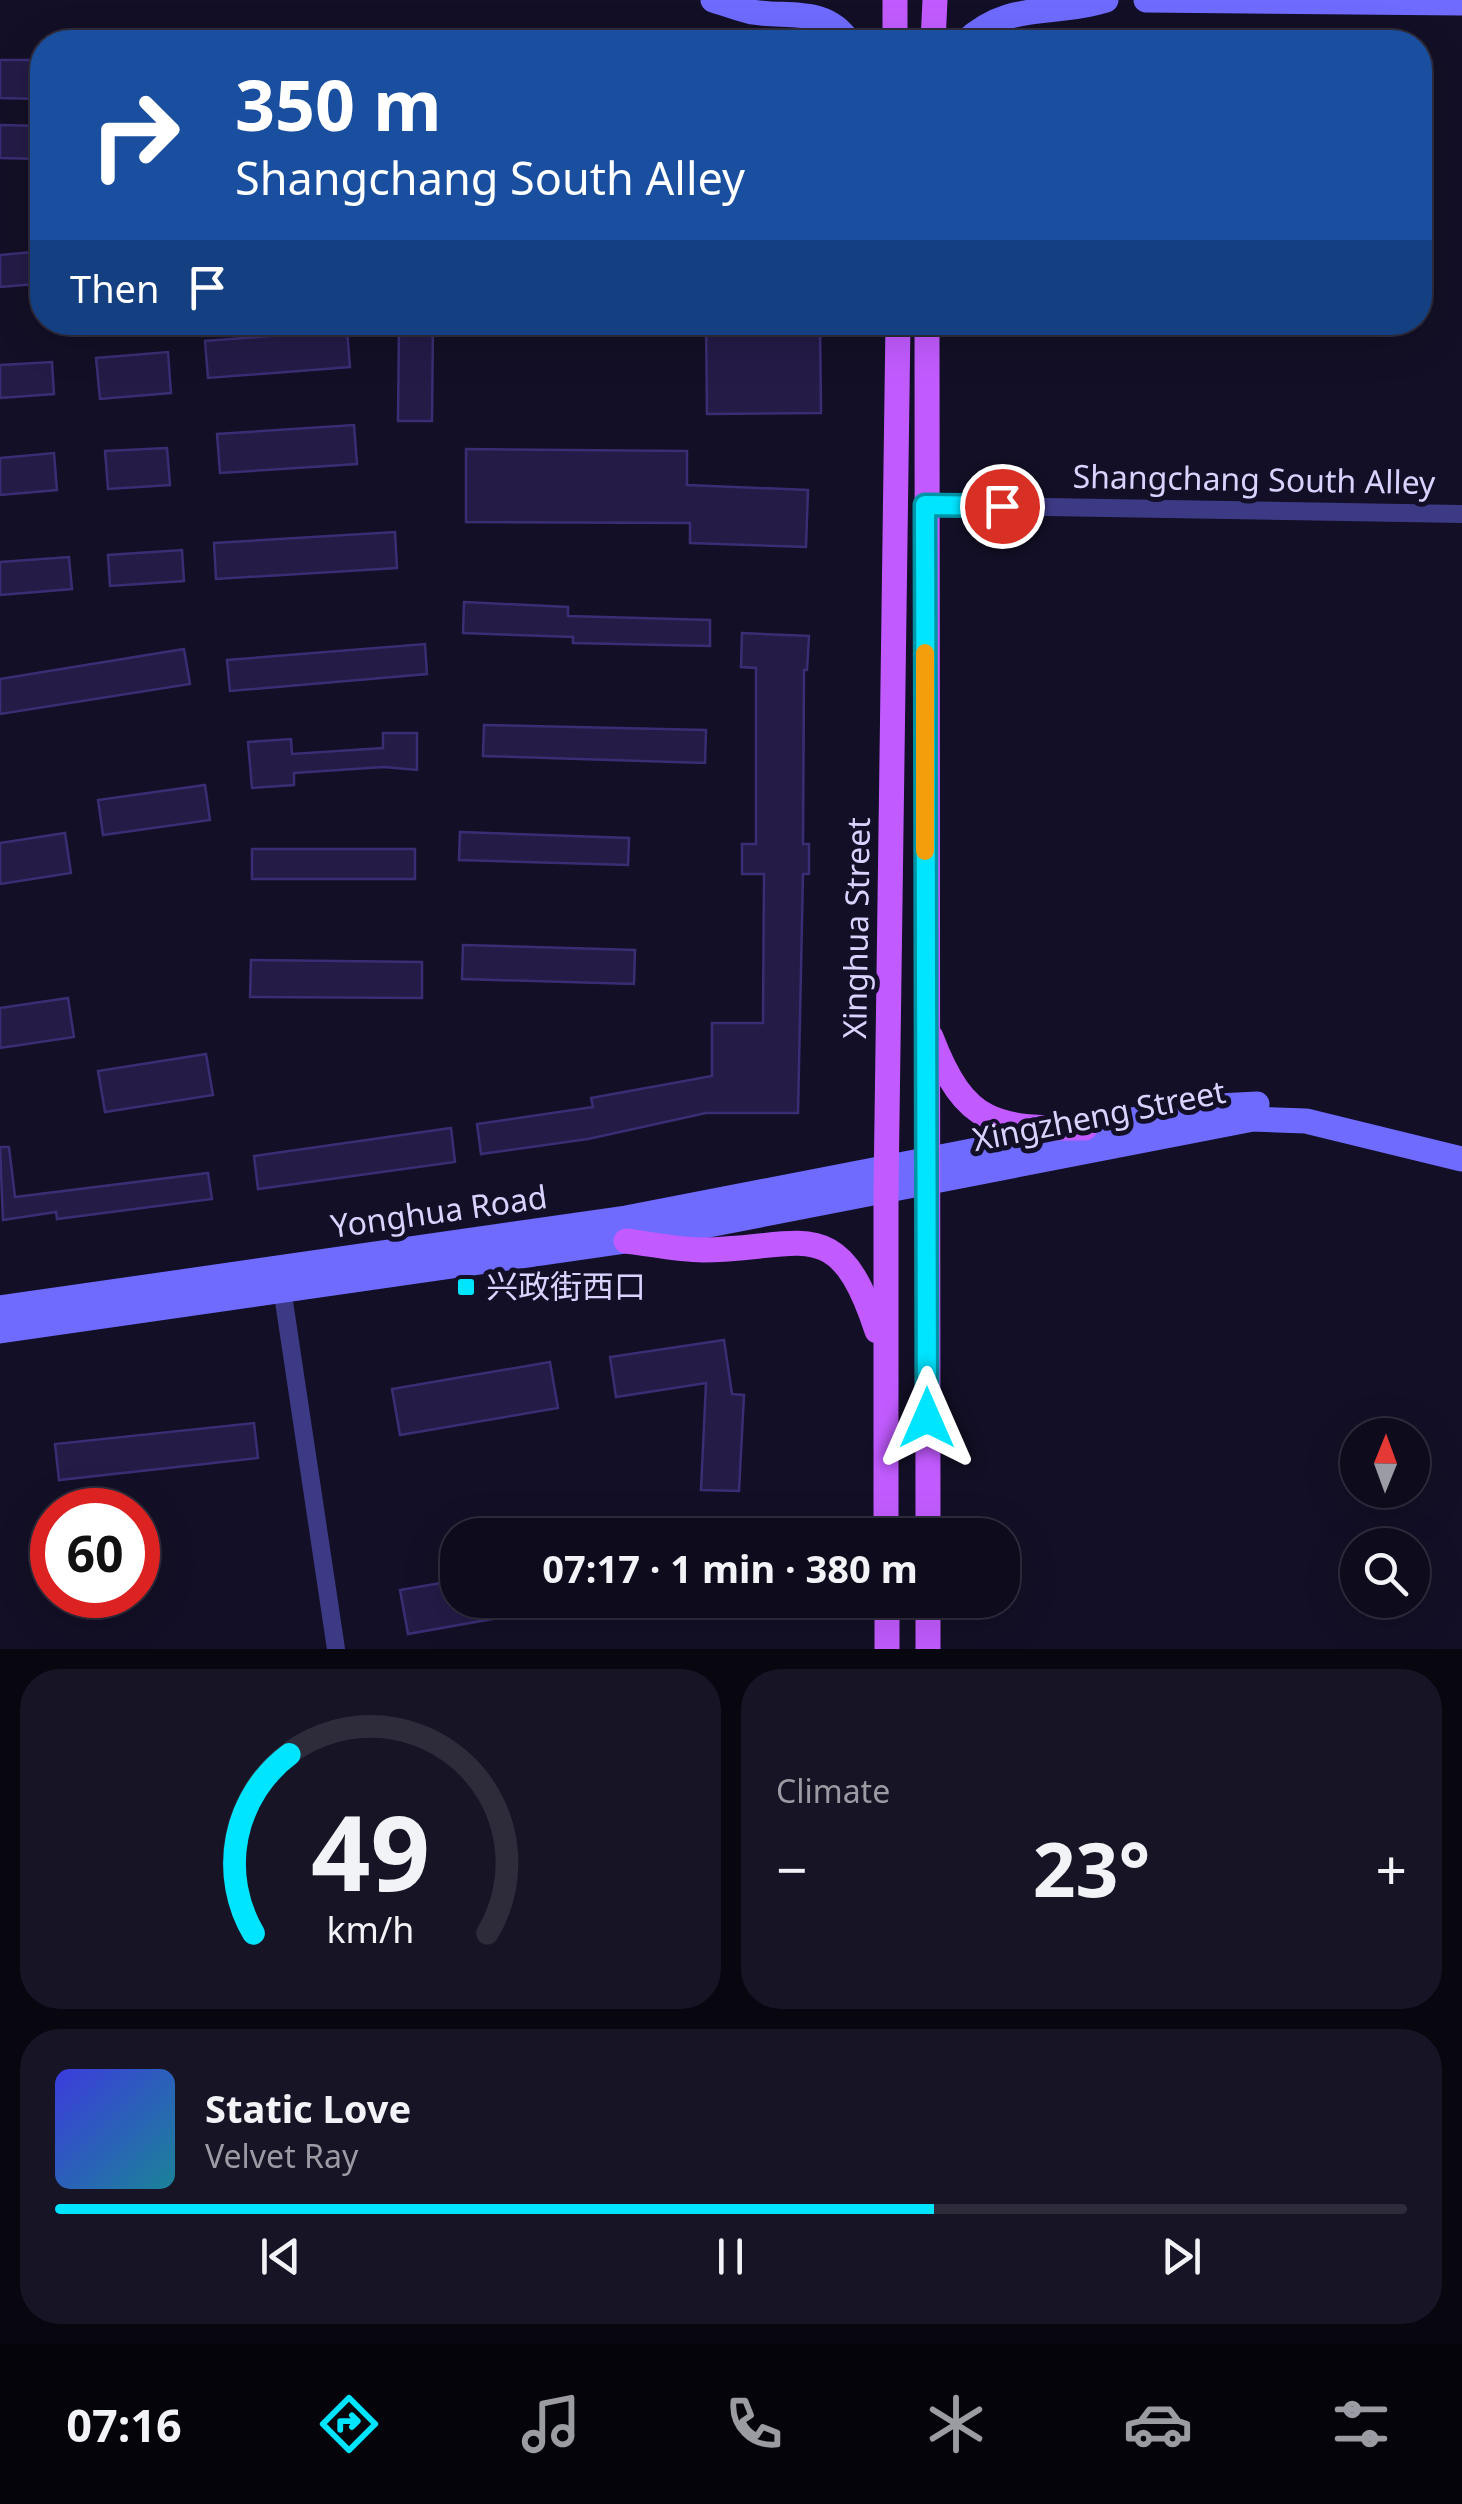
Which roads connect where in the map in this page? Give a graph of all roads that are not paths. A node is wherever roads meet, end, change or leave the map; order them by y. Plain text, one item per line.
1 (713, 0) edge
2 (895, 0) edge
3 (934, 0) edge
4 (1106, 0) edge
5 (1146, 0) edge
6 (1462, 4) edge
7 (836, 30) edge
8 (895, 30) edge
9 (934, 30) edge
10 (982, 30) edge
11 (898, 335) edge
12 (928, 335) edge
13 (925, 505) junction
14 (1462, 514) edge
15 (925, 1021) junction
16 (1085, 1128) junction
17 (1462, 1148) edge
18 (1462, 1159) edge
19 (925, 1171) junction
20 (886, 1180) junction
21 (626, 1241) junction
22 (282, 1288) junction
23 (0, 1308) edge
24 (0, 1331) edge
25 (885, 1380) junction
26 (886, 1518) edge
27 (928, 1518) edge
28 (887, 1618) edge
29 (928, 1618) edge
30 (336, 1649) edge
31 (887, 1649) edge
32 (928, 1649) edge

1 - 7 main road
2 - 8 main road
3 - 9 main road
4 - 10 main road
5 - 6 main road
11 - 20 main road, Xinghua Street
12 - 13 main road, Xinghua Street
13 - 14 street, Shangchang South Alley
13 - 15 main road, Xinghua Street
15 - 16 main road
15 - 19 main road, Xinghua Street
16 - 17 main road, Xingzheng Street
16 - 19 main road, Xingzheng Street
18 - 19 main road, Xingzheng Street
19 - 20 main road
19 - 27 main road, Xinghua Street
20 - 21 main road, Yonghua Road
20 - 23 main road, Yonghua Road
20 - 25 main road, Xinghua Street
21 - 22 main road, Yonghua Road
21 - 25 main road
22 - 24 main road, Yonghua Road
22 - 30 street
25 - 26 main road, Xinghua Street
28 - 31 main road
29 - 32 main road

